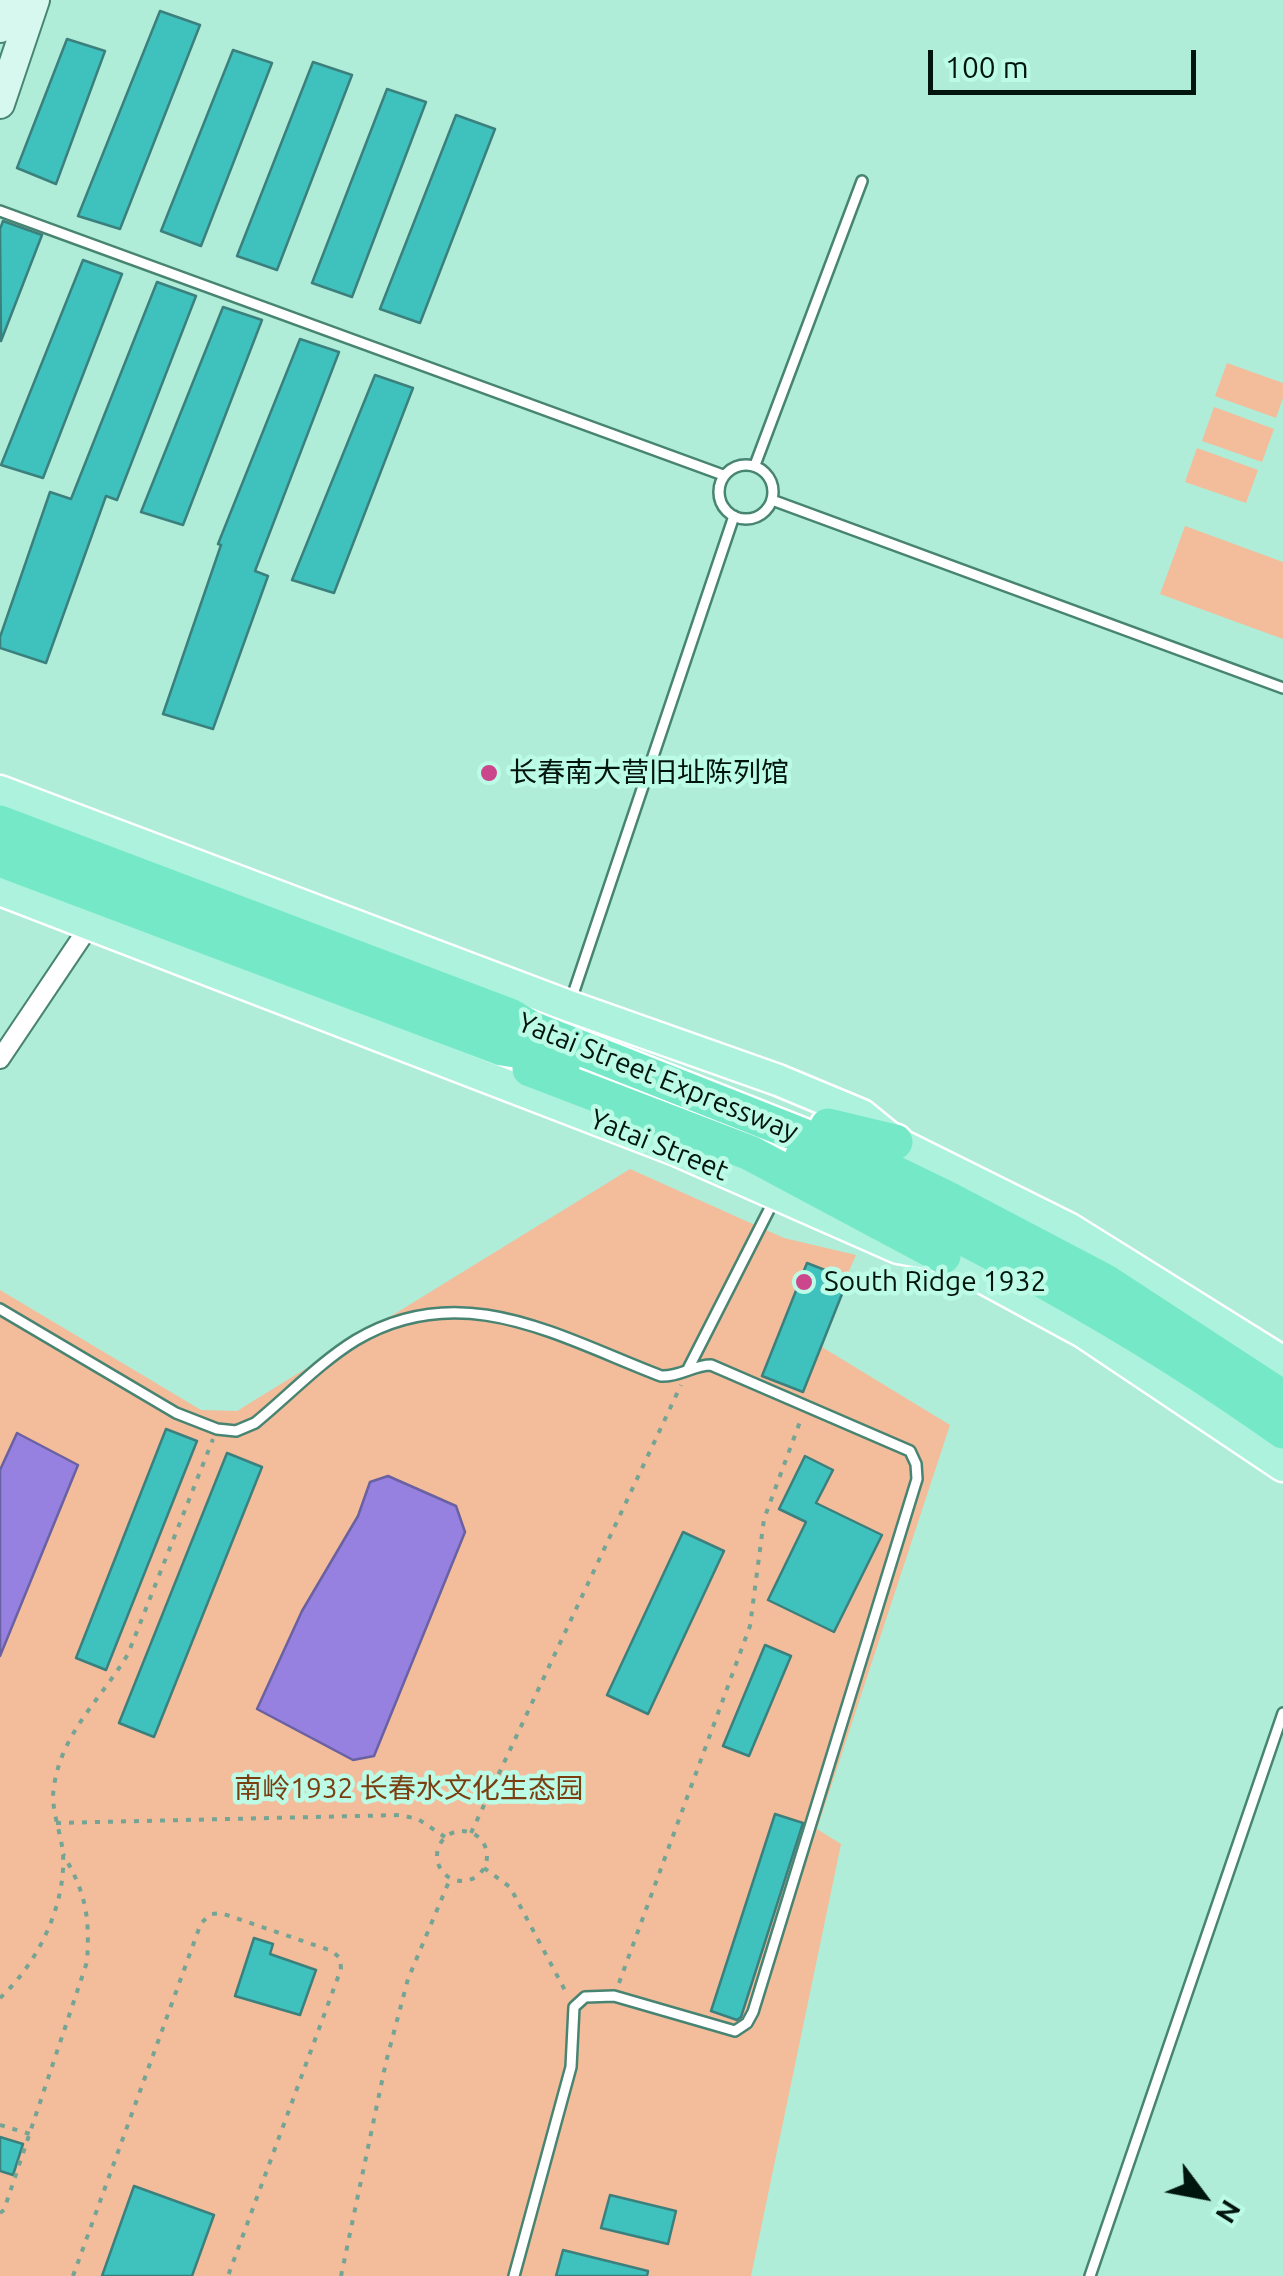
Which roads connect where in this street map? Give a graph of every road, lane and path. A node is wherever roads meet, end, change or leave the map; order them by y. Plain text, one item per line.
1 (10, 0) edge
2 (35, 0) edge
3 (0, 28) edge
4 (0, 104) edge
5 (862, 180) dead end
6 (0, 210) edge
7 (755, 465) junction
8 (723, 476) junction
9 (772, 500) junction
10 (734, 516) junction
11 (1283, 688) edge
12 (0, 791) edge
13 (0, 823) edge
14 (0, 858) edge
15 (0, 890) edge
16 (161, 903) junction
17 (90, 925) junction
18 (570, 1006) junction
19 (506, 1032) junction
20 (0, 1059) edge
21 (895, 1142) junction
22 (777, 1194) junction
23 (943, 1256) junction
24 (0, 1309) edge
25 (1283, 1362) edge
26 (687, 1372) junction
27 (1283, 1398) edge
28 (806, 1405) junction
29 (216, 1429) junction
30 (1283, 1431) edge
31 (1283, 1466) edge
32 (1283, 1713) edge
33 (56, 1823) junction
34 (471, 1833) junction
35 (445, 1837) junction
36 (63, 1854) junction
37 (484, 1868) junction
38 (450, 1878) junction
39 (614, 1996) junction
40 (0, 1998) edge
41 (574, 2007) junction
42 (0, 2125) edge
43 (30, 2134) junction
44 (0, 2213) edge
45 (73, 2276) edge
46 (228, 2276) edge
47 (341, 2276) edge
48 (514, 2276) edge
49 (1090, 2276) edge

1 - 3 main road
2 - 4 main road
5 - 7 lane
6 - 8 lane
7 - 8 lane
7 - 9 lane
8 - 10 lane
9 - 10 lane
9 - 11 lane
10 - 18 lane
12 - 18 main road
13 - 16 highway, Yatai Street Expressway
14 - 16 highway, Yatai Street Expressway
15 - 17 main road, Yatai Street
16 - 19 highway, Yatai Street Expressway
17 - 20 street
17 - 22 main road, Yatai Street
18 - 21 main road
19 - 21 highway
19 - 23 highway
19 - 27 highway, Yatai Street Expressway
19 - 30 highway, Yatai Street Expressway
21 - 25 main road
22 - 23 main road, Yatai Street
22 - 26 lane
23 - 31 main road, Yatai Street
24 - 29 lane
26 - 28 lane
26 - 29 lane
26 - 34 path
28 - 39 path
28 - 39 lane
29 - 33 path
32 - 49 lane
33 - 35 path
33 - 36 path
34 - 35 path
34 - 37 path
35 - 38 path
36 - 40 path
36 - 43 path
37 - 38 path
37 - 41 path
38 - 47 path
39 - 41 lane
41 - 48 lane
42 - 43 path
43 - 44 path
45 - 46 path

